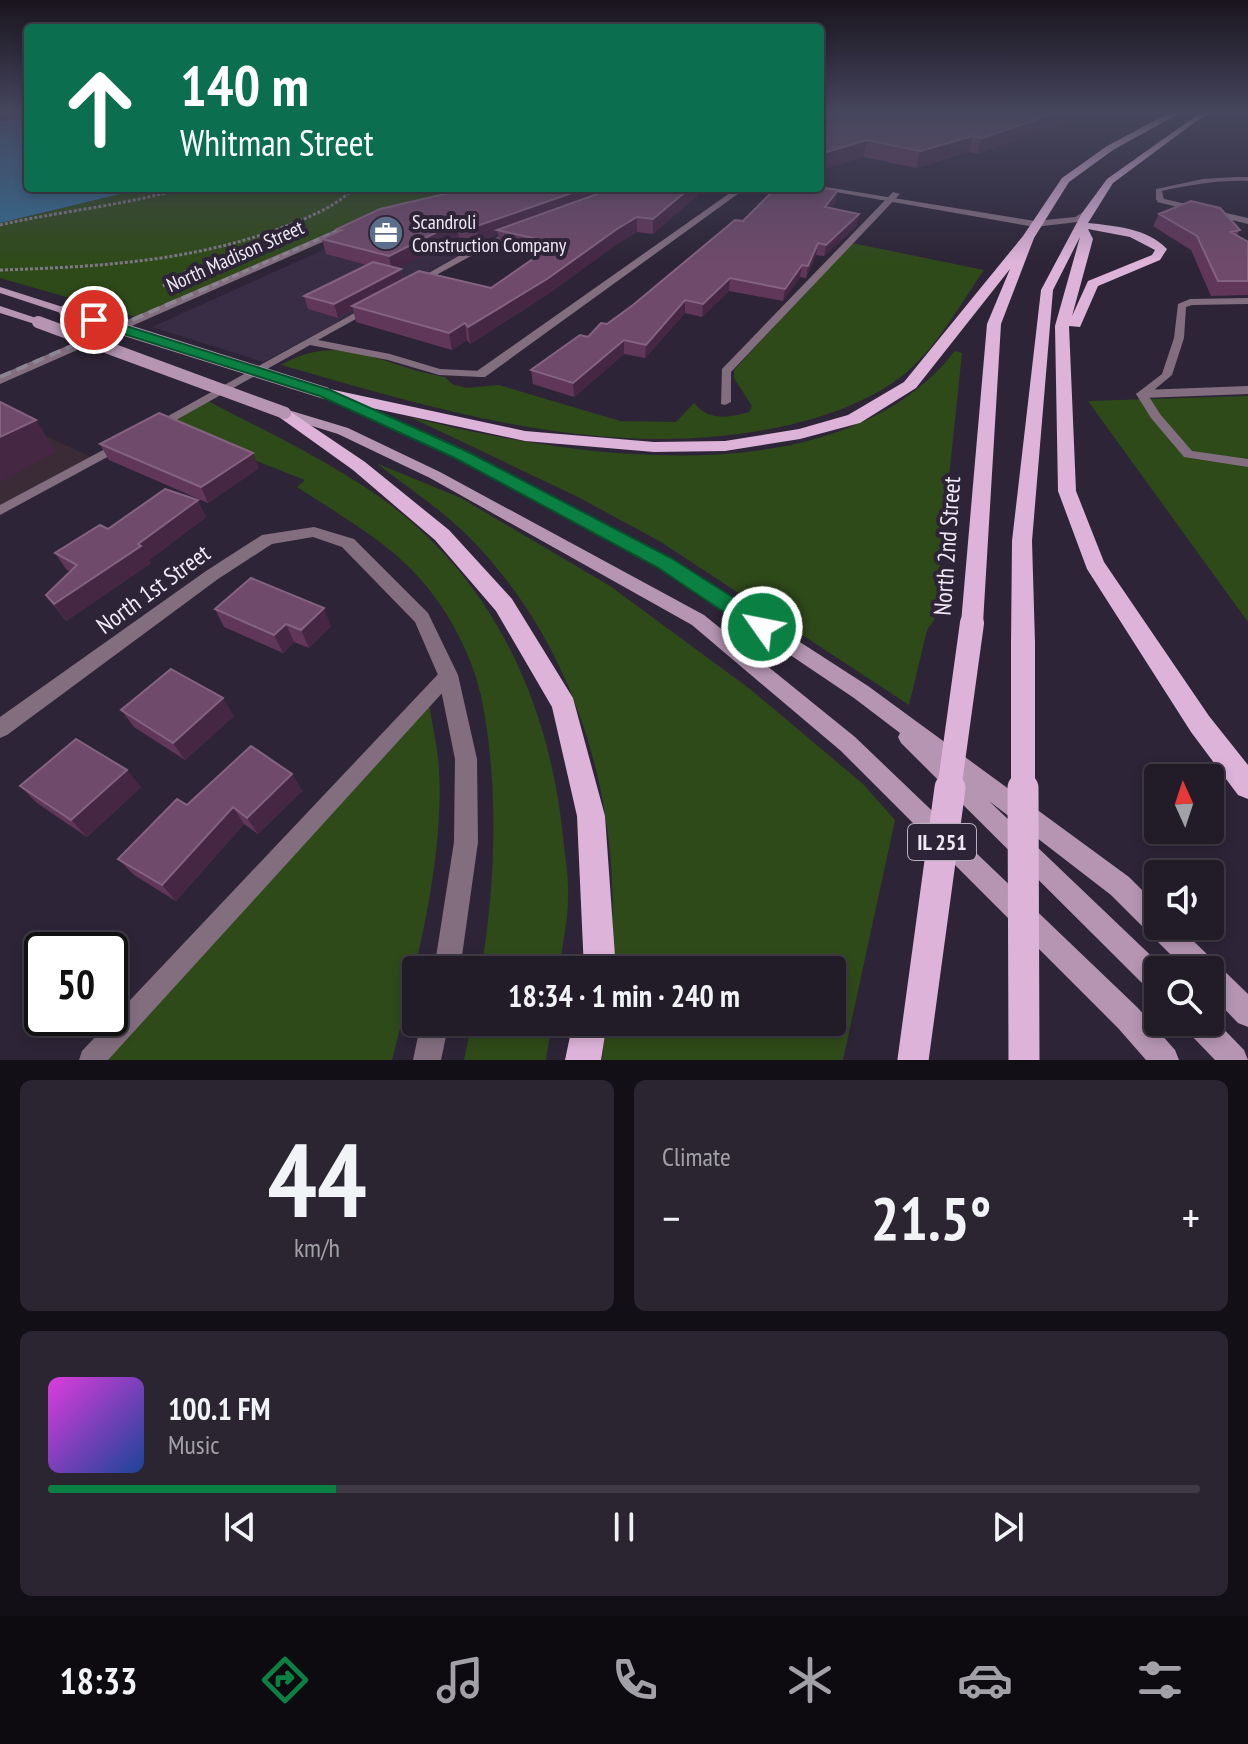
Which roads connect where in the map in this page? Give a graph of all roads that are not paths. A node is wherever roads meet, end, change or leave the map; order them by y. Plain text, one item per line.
1 (1090, 162) edge
2 (1135, 162) edge
3 (1248, 179) edge
4 (824, 182) edge
5 (824, 189) edge
6 (736, 192) edge
7 (892, 197) junction
8 (1160, 200) joint
9 (369, 219) edge
10 (1084, 219) junction
11 (1248, 221) edge
12 (1033, 227) junction
13 (527, 229) edge
14 (410, 286) edge
15 (0, 290) edge
16 (384, 300) edge
17 (1248, 301) edge
18 (0, 309) edge
19 (311, 342) junction
20 (1064, 353) junction
21 (481, 374) joint
22 (0, 380) edge
23 (1248, 390) edge
24 (325, 393) junction
25 (1142, 394) junction
26 (725, 402) dead end
27 (285, 413) junction
28 (149, 429) edge
29 (136, 437) edge
30 (1248, 463) edge
31 (0, 511) edge
32 (448, 675) junction
33 (861, 692) junction
34 (0, 729) edge
35 (1248, 786) edge
36 (1144, 910) edge
37 (1174, 940) edge
38 (449, 956) edge
39 (599, 956) edge
40 (1191, 956) edge
41 (1144, 967) edge
42 (1224, 989) edge
43 (1248, 1013) edge
44 (432, 1036) edge
45 (587, 1036) edge
46 (1211, 1036) edge
47 (91, 1060) edge
48 (427, 1060) edge
49 (583, 1060) edge
50 (913, 1060) edge
51 (1024, 1060) edge
52 (1165, 1060) edge
53 (1234, 1060) edge

1 - 12 main road, North 2nd Street / IL 251
2 - 10 main road
3 - 8 lane
4 - 7 street
5 - 7 street
6 - 21 street
7 - 12 street
7 - 26 lane
8 - 11 street
9 - 22 street, North Madison Street
10 - 12 street
10 - 20 main road
10 - 20 main road
10 - 51 main road, bridge
12 - 24 main road
12 - 50 main road, North 2nd Street / IL 251, bridge
13 - 14 lane
15 - 24 main road, bridge
16 - 19 lane
17 - 25 lane
18 - 27 main road, bridge
19 - 21 lane
19 - 28 lane
20 - 35 main road
23 - 25 street
24 - 33 main road
25 - 30 lane
27 - 39 main road
27 - 52 main road
29 - 31 lane
32 - 34 street, North 1st Street
32 - 38 street
32 - 47 lane
33 - 36 main road
33 - 41 main road
37 - 40 main road
42 - 43 main road
44 - 48 street
45 - 49 main road
46 - 53 main road

